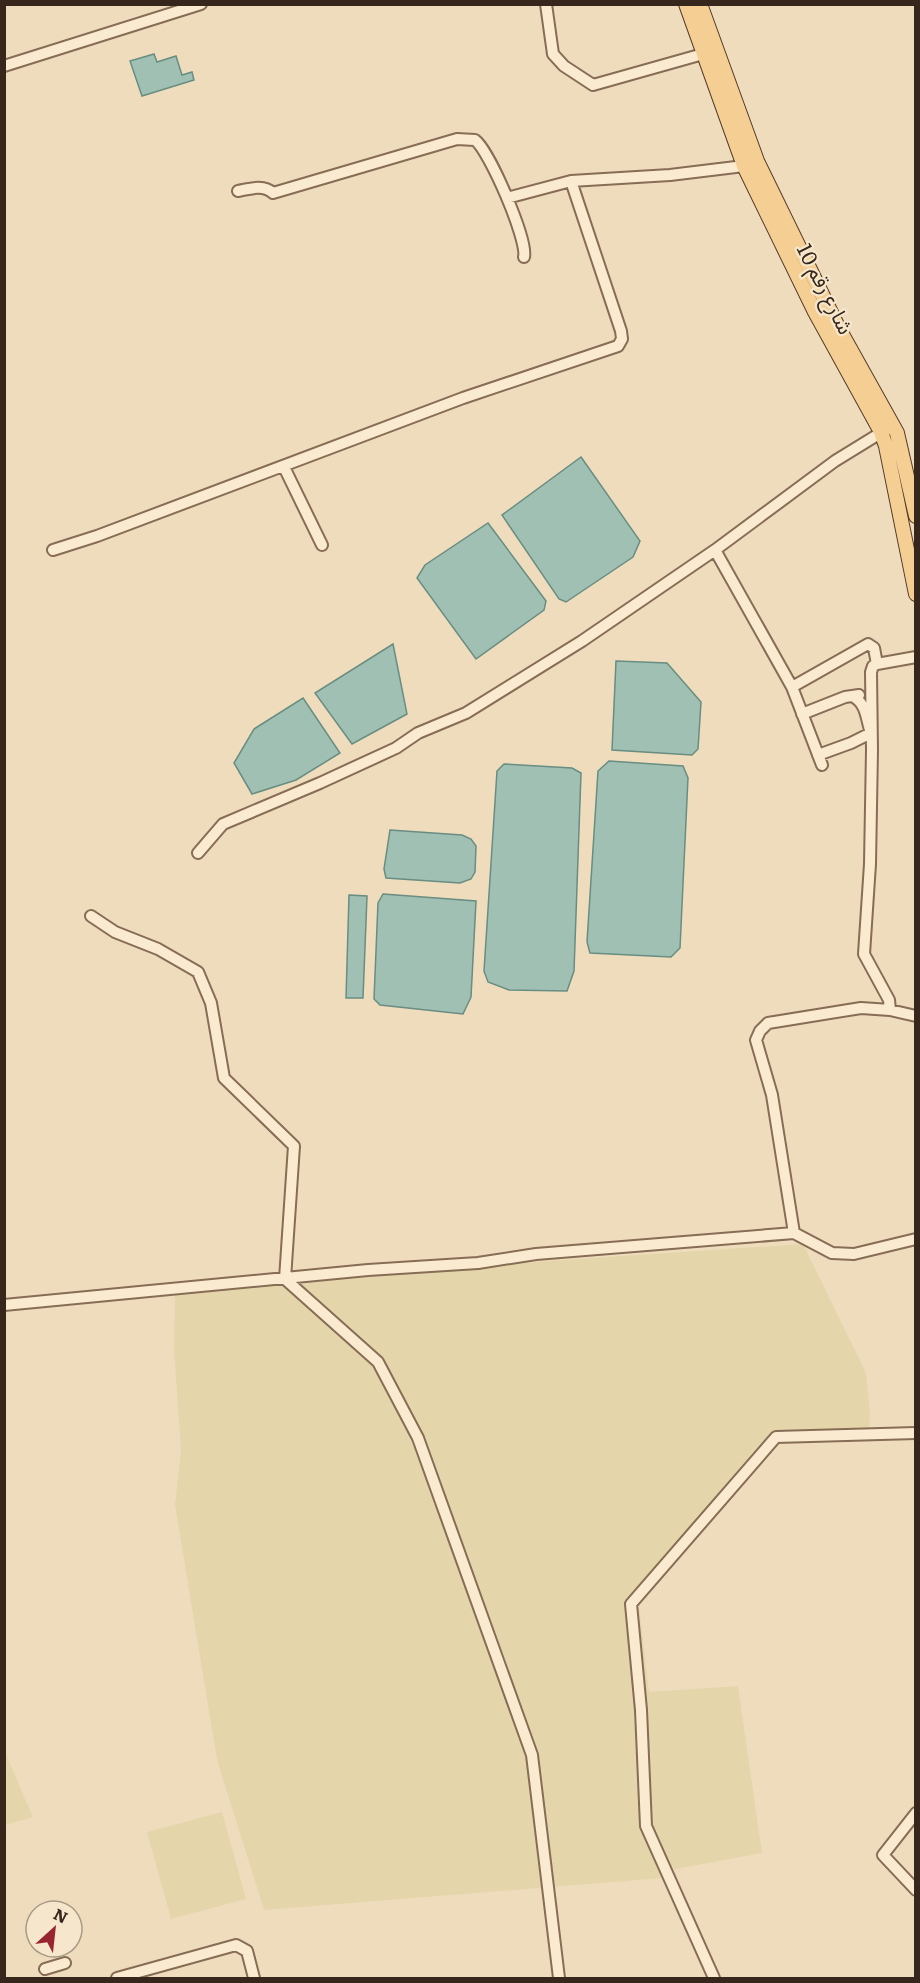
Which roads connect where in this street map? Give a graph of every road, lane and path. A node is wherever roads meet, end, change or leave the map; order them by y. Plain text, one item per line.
1 (201, 4) edge
2 (546, 4) edge
3 (686, 4) edge
4 (700, 4) edge
5 (703, 54) junction
6 (4, 66) edge
7 (744, 166) junction
8 (570, 181) junction
9 (238, 191) dead end
10 (507, 198) junction
11 (524, 257) dead end
12 (886, 429) junction
13 (284, 467) junction
14 (915, 516) edge
15 (322, 545) dead end
16 (52, 549) dead end
17 (715, 550) junction
18 (915, 594) edge
19 (915, 657) edge
20 (877, 664) junction
21 (792, 687) junction
22 (871, 692) junction
23 (852, 696) junction
24 (802, 714) junction
25 (871, 733) junction
26 (198, 853) dead end
27 (91, 916) dead end
28 (890, 1010) junction
29 (915, 1016) edge
30 (794, 1233) junction
31 (915, 1239) edge
32 (285, 1279) junction
33 (4, 1305) edge
34 (915, 1433) edge
35 (915, 1813) edge
36 (915, 1890) edge
37 (65, 1963) dead end
38 (45, 1969) dead end
39 (117, 1978) edge
40 (254, 1978) edge
41 (559, 1978) edge
42 (714, 1978) edge

1 - 6 street
2 - 5 street
3 - 5 main road, شارع رقم 10
4 - 12 main road, شارع رقم 10
5 - 7 main road, شارع رقم 10
7 - 8 street
7 - 12 main road, شارع رقم 10
8 - 10 street
8 - 13 street
9 - 10 street
10 - 11 street
12 - 14 main road, شارع رقم 10
12 - 17 street
12 - 18 main road, شارع رقم 10
13 - 15 street
13 - 16 street
17 - 21 street
17 - 26 street
19 - 20 street
20 - 21 street
20 - 22 street
21 - 24 street
22 - 23 street
22 - 25 street
23 - 24 street
23 - 25 street
24 - 25 street
25 - 28 street
27 - 32 street
28 - 29 street
28 - 30 street
30 - 31 street
30 - 32 street
32 - 33 street
32 - 41 street
34 - 42 street
35 - 36 street
37 - 38 street
39 - 40 street

